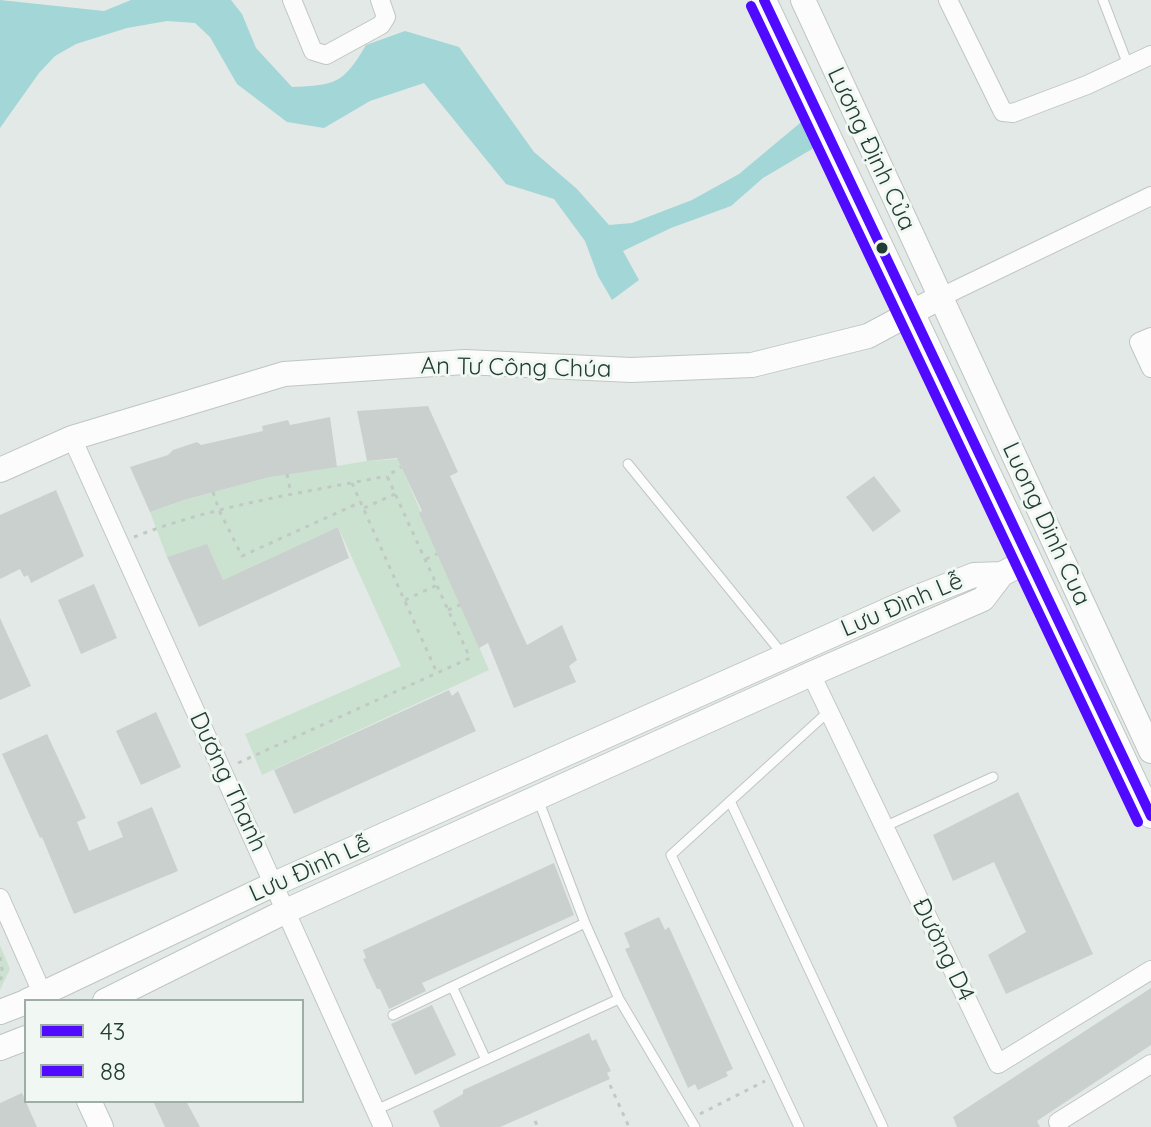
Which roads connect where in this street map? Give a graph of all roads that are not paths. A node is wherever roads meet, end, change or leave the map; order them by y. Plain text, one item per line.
1 (292, 0) edge
2 (380, 0) edge
3 (764, 0) edge
4 (803, 0) edge
5 (948, 0) edge
6 (1103, 0) edge
7 (1151, 55) edge
8 (1128, 65) junction
9 (1151, 196) edge
10 (939, 298) junction
11 (910, 313) junction
12 (1151, 337) edge
13 (1151, 368) edge
14 (72, 438) junction
15 (628, 464) dead end
16 (0, 470) edge
17 (1029, 560) junction
18 (1002, 574) junction
19 (784, 656) junction
20 (811, 674) junction
21 (828, 712) junction
22 (1151, 751) edge
23 (993, 777) dead end
24 (538, 799) junction
25 (730, 801) junction
26 (1151, 816) edge
27 (884, 827) junction
28 (274, 884) junction
29 (0, 898) edge
30 (286, 911) junction
31 (585, 923) junction
32 (1151, 970) edge
33 (453, 988) junction
34 (35, 999) edge
35 (37, 999) edge
36 (109, 999) edge
37 (619, 999) junction
38 (24, 1004) edge
39 (0, 1012) edge
40 (393, 1015) dead end
41 (24, 1039) edge
42 (0, 1048) edge
43 (486, 1060) junction
44 (1151, 1064) edge
45 (90, 1103) edge
46 (380, 1119) edge
47 (1058, 1122) dead end
48 (693, 1123) edge
49 (101, 1127) edge
50 (799, 1127) edge
51 (883, 1127) edge

1 - 2 street
3 - 11 street, Lương Định Của
4 - 10 street, Lương Định Của
5 - 8 street
6 - 8 lane
7 - 8 street
9 - 10 street
10 - 11 street, An Tư Công Chúa
10 - 22 street, Luong Dinh Cua
11 - 14 street, An Tư Công Chúa
11 - 17 street, Lương Định Của
12 - 13 street
14 - 16 street, An Tư Công Chúa
14 - 28 street, Dương Thanh
15 - 19 lane
17 - 18 street
17 - 26 street, Lương Định Của
18 - 19 street, Lưu Đình Lễ
18 - 20 street, Lưu Đình Lễ
19 - 28 street, Lưu Đình Lễ
20 - 21 street, Đường D4
20 - 24 street, Lưu Đình Lễ
21 - 25 lane
21 - 27 street, Đường D4
23 - 27 lane
24 - 30 street, Lưu Đình Lễ
24 - 31 lane
25 - 50 lane
25 - 51 lane
27 - 32 street, Đường D4
28 - 30 street, Dương Thanh
28 - 35 street, Lưu Đình Lễ
29 - 34 street
30 - 36 street, Lưu Đình Lễ
30 - 46 street, Dương Thanh
31 - 33 lane
31 - 37 lane
33 - 40 lane
33 - 43 lane
37 - 43 lane
37 - 48 lane
38 - 39 street, Lưu Đình Lễ
41 - 42 street
43 - 46 lane
44 - 47 street
45 - 49 street

